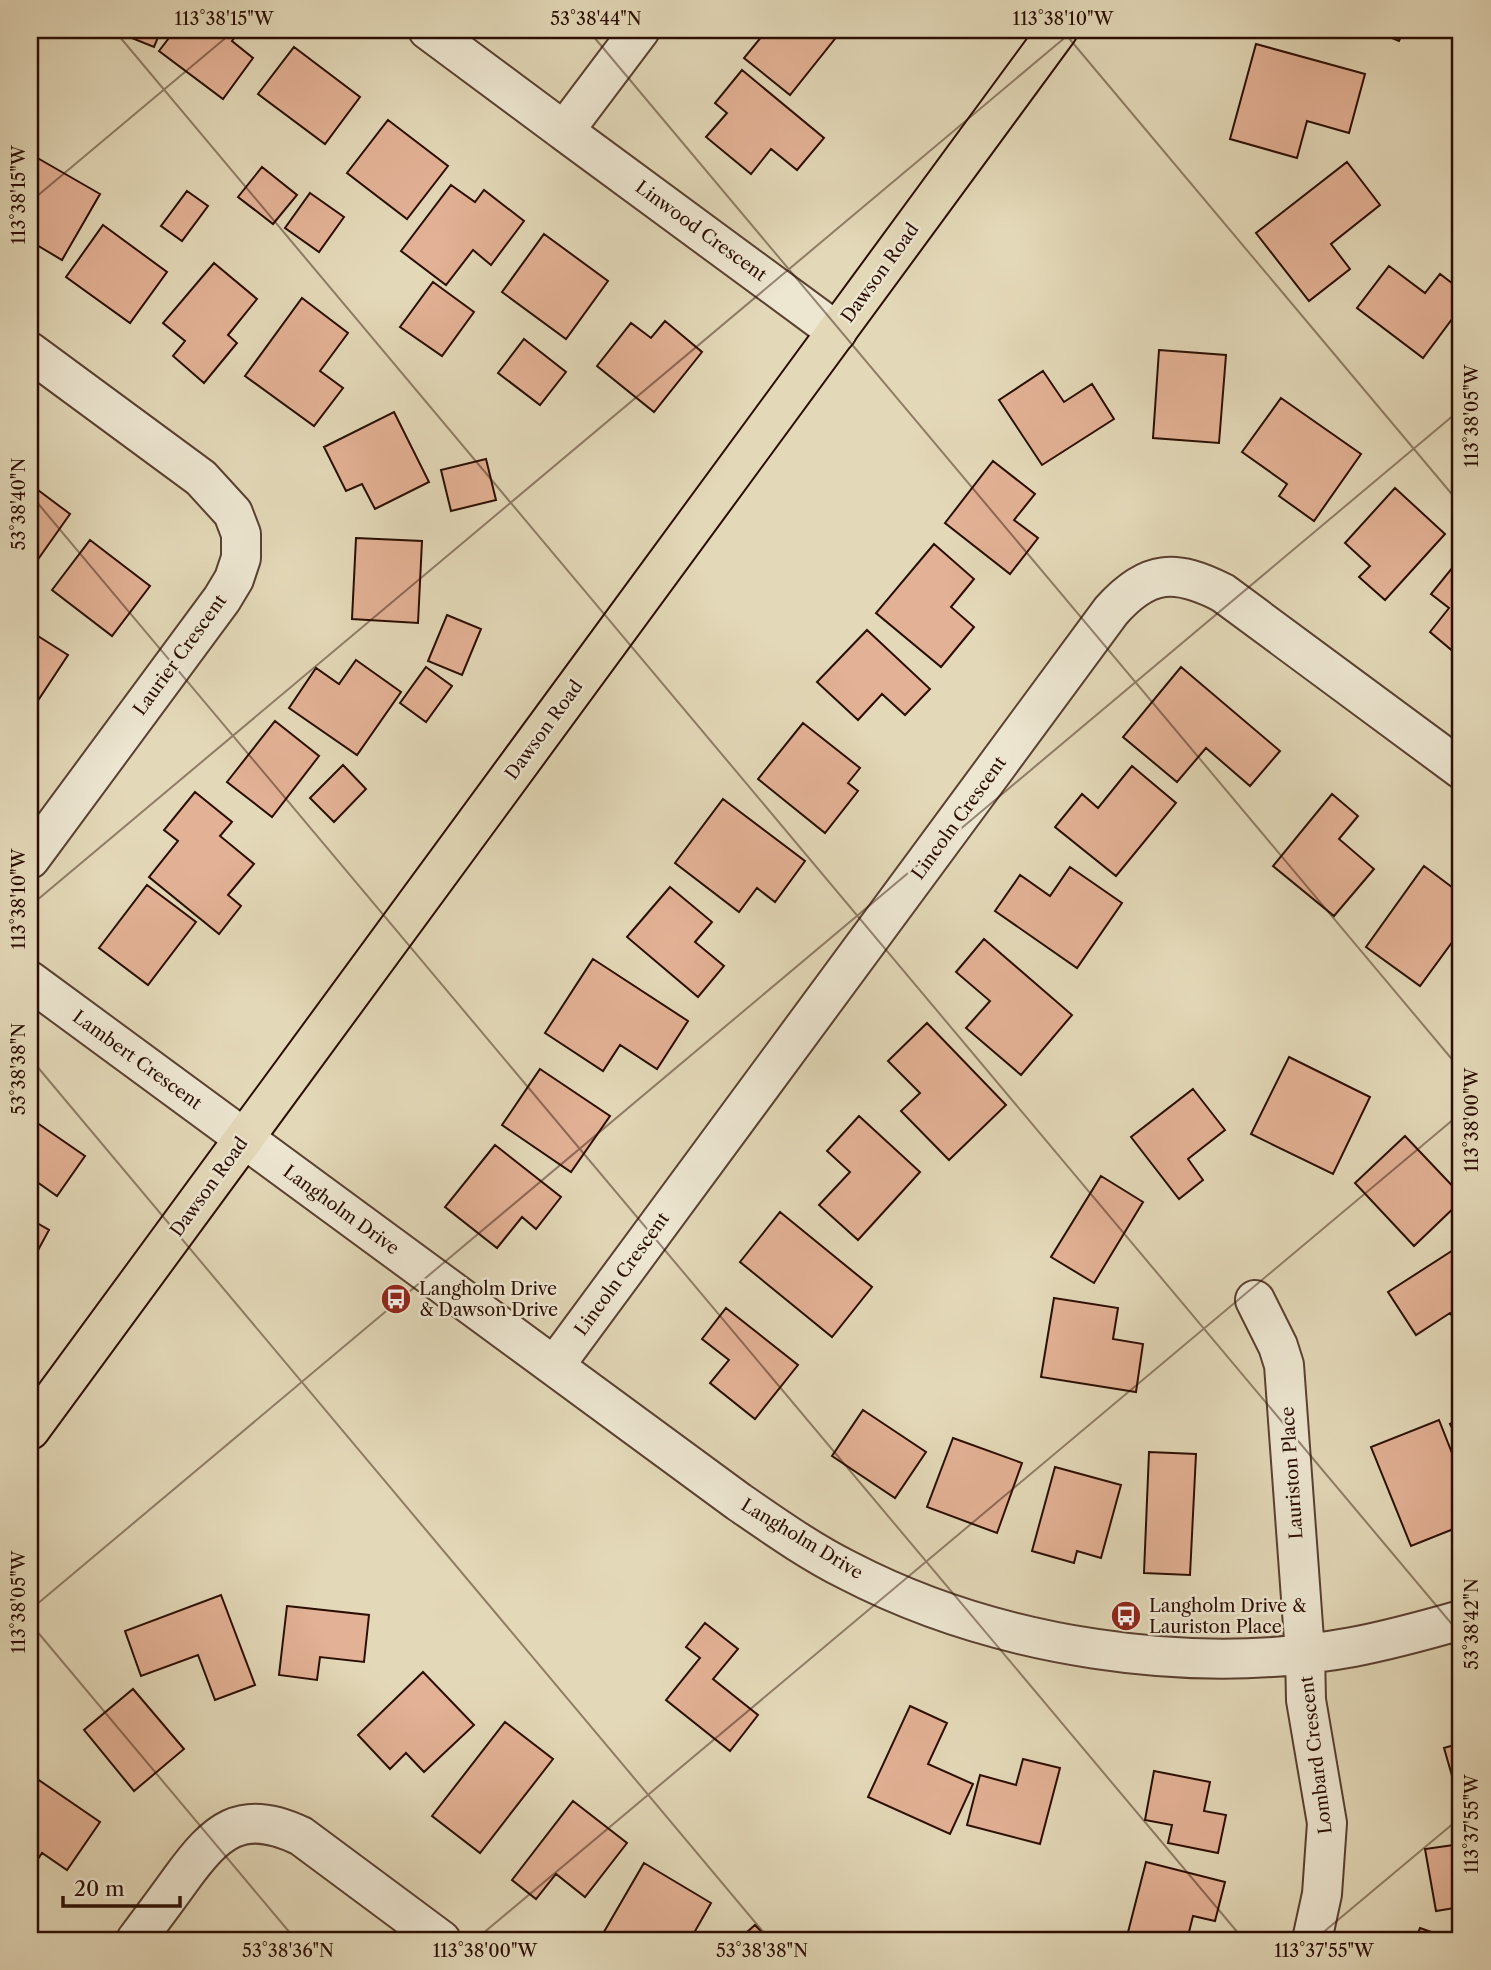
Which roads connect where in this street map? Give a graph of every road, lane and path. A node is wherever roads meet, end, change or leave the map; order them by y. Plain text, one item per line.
1 (428, 30) edge
2 (640, 30) edge
3 (1058, 30) edge
4 (564, 131) junction
5 (837, 332) junction
6 (30, 352) edge
7 (1461, 769) edge
8 (30, 859) edge
9 (30, 981) edge
10 (244, 1139) junction
11 (1255, 1300) dead end
12 (555, 1365) junction
13 (30, 1430) edge
14 (1461, 1620) edge
15 (1306, 1653) junction
16 (136, 1940) edge
17 (440, 1940) edge
18 (1312, 1940) edge

1 - 4 street, Linwood Crescent
2 - 4 street
3 - 5 main road, Dawson Road
4 - 5 street, Linwood Crescent
5 - 10 main road, Dawson Road
6 - 8 street, Laurier Crescent
7 - 12 street, Lincoln Crescent
9 - 10 street, Lambert Crescent
10 - 12 street, Langholm Drive
10 - 13 main road, Dawson Road
11 - 15 street, Lauriston Place
12 - 15 street, Langholm Drive
14 - 15 street, Langholm Drive
15 - 18 street, Lombard Crescent
16 - 17 street

